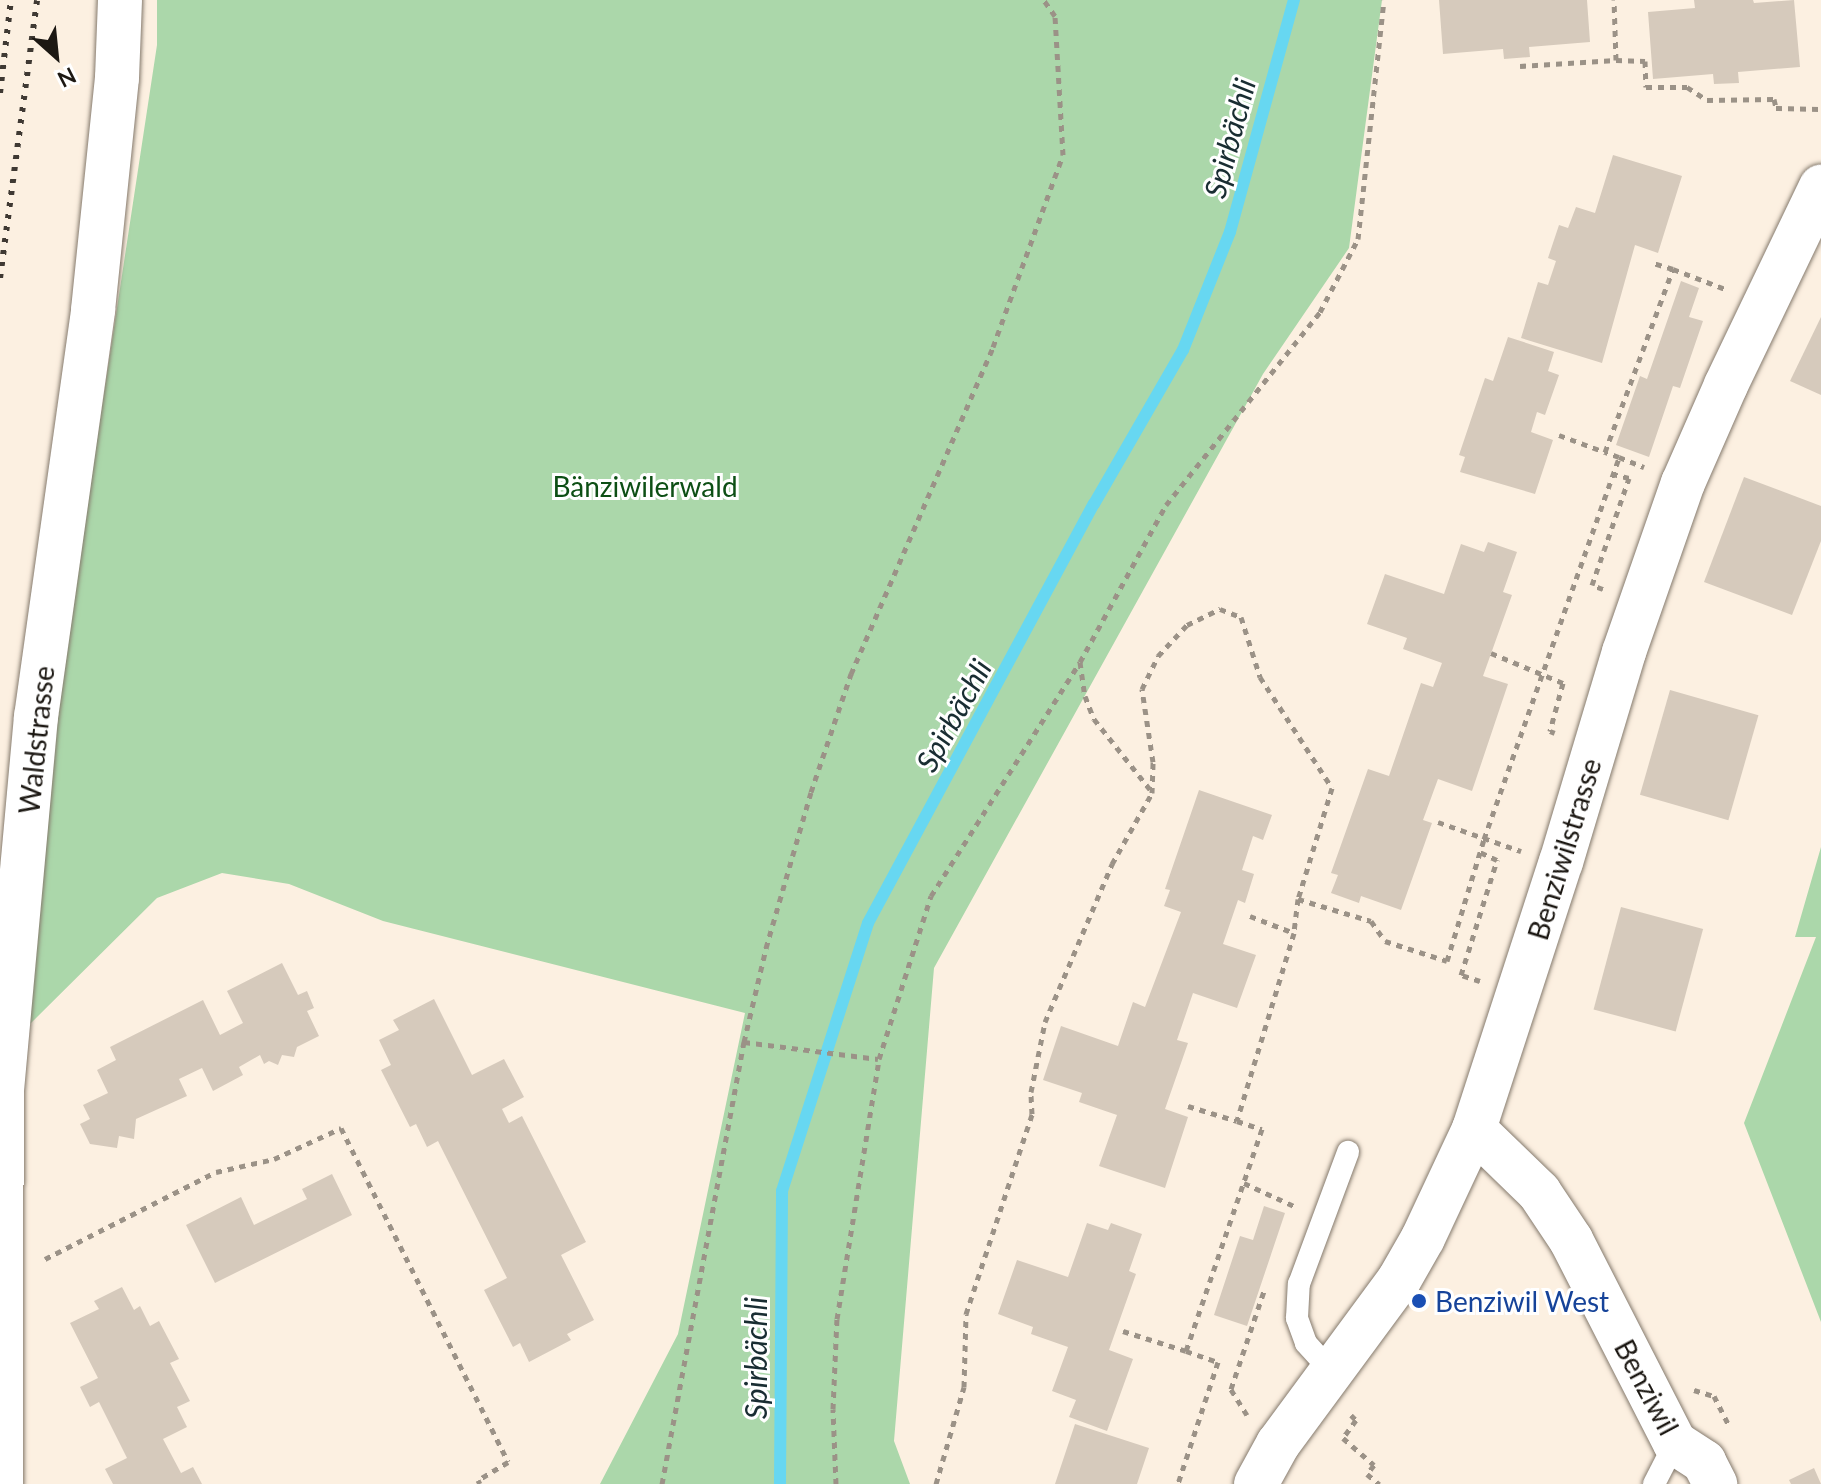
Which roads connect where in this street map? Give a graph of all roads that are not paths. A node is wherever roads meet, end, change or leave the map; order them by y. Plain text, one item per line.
1 (120, 0) edge
2 (1821, 187) edge
3 (1474, 1129) junction
4 (1348, 1152) dead end
5 (1337, 1389) junction
6 (1675, 1443) junction
7 (1, 1484) edge
8 (1256, 1484) edge
9 (1654, 1484) edge
10 (1715, 1484) edge

1 - 7 street, Waldstrasse
2 - 3 street, Benziwilstrasse
3 - 5 street, Benziwilstrasse
3 - 6 street, Benziwil
4 - 5 lane
5 - 8 street, Benziwilstrasse
6 - 9 lane
6 - 10 street, Benziwil

